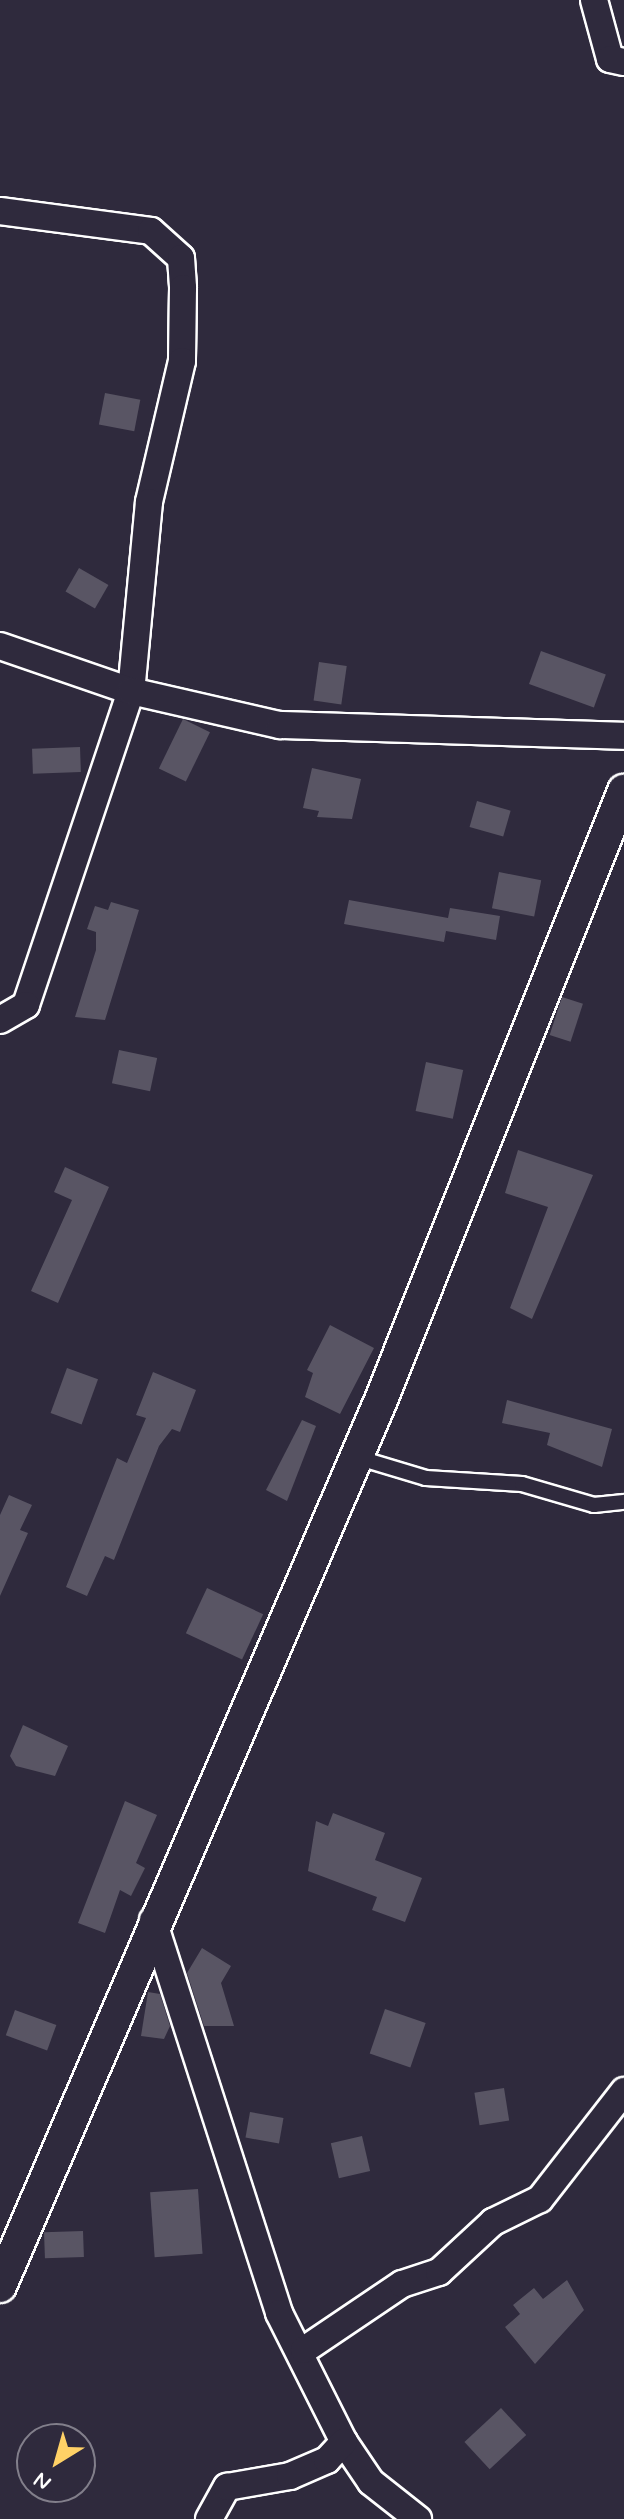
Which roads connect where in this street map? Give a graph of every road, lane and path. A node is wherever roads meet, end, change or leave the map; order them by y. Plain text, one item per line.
1 (594, 0) edge
2 (624, 62) edge
3 (0, 211) edge
4 (0, 646) edge
5 (131, 691) junction
6 (624, 736) edge
7 (624, 791) edge
8 (0, 1020) edge
9 (356, 1457) junction
10 (624, 1502) edge
11 (153, 1920) junction
12 (624, 2091) edge
13 (0, 2286) edge
14 (304, 2350) junction
15 (344, 2442) junction
16 (209, 2519) edge
17 (418, 2519) edge

1 - 2 street
3 - 5 street
4 - 5 street
5 - 6 street
5 - 8 street
7 - 9 street
9 - 10 lane
9 - 11 street
11 - 13 street
11 - 14 street
12 - 14 street
14 - 15 street
15 - 16 street
15 - 17 street

